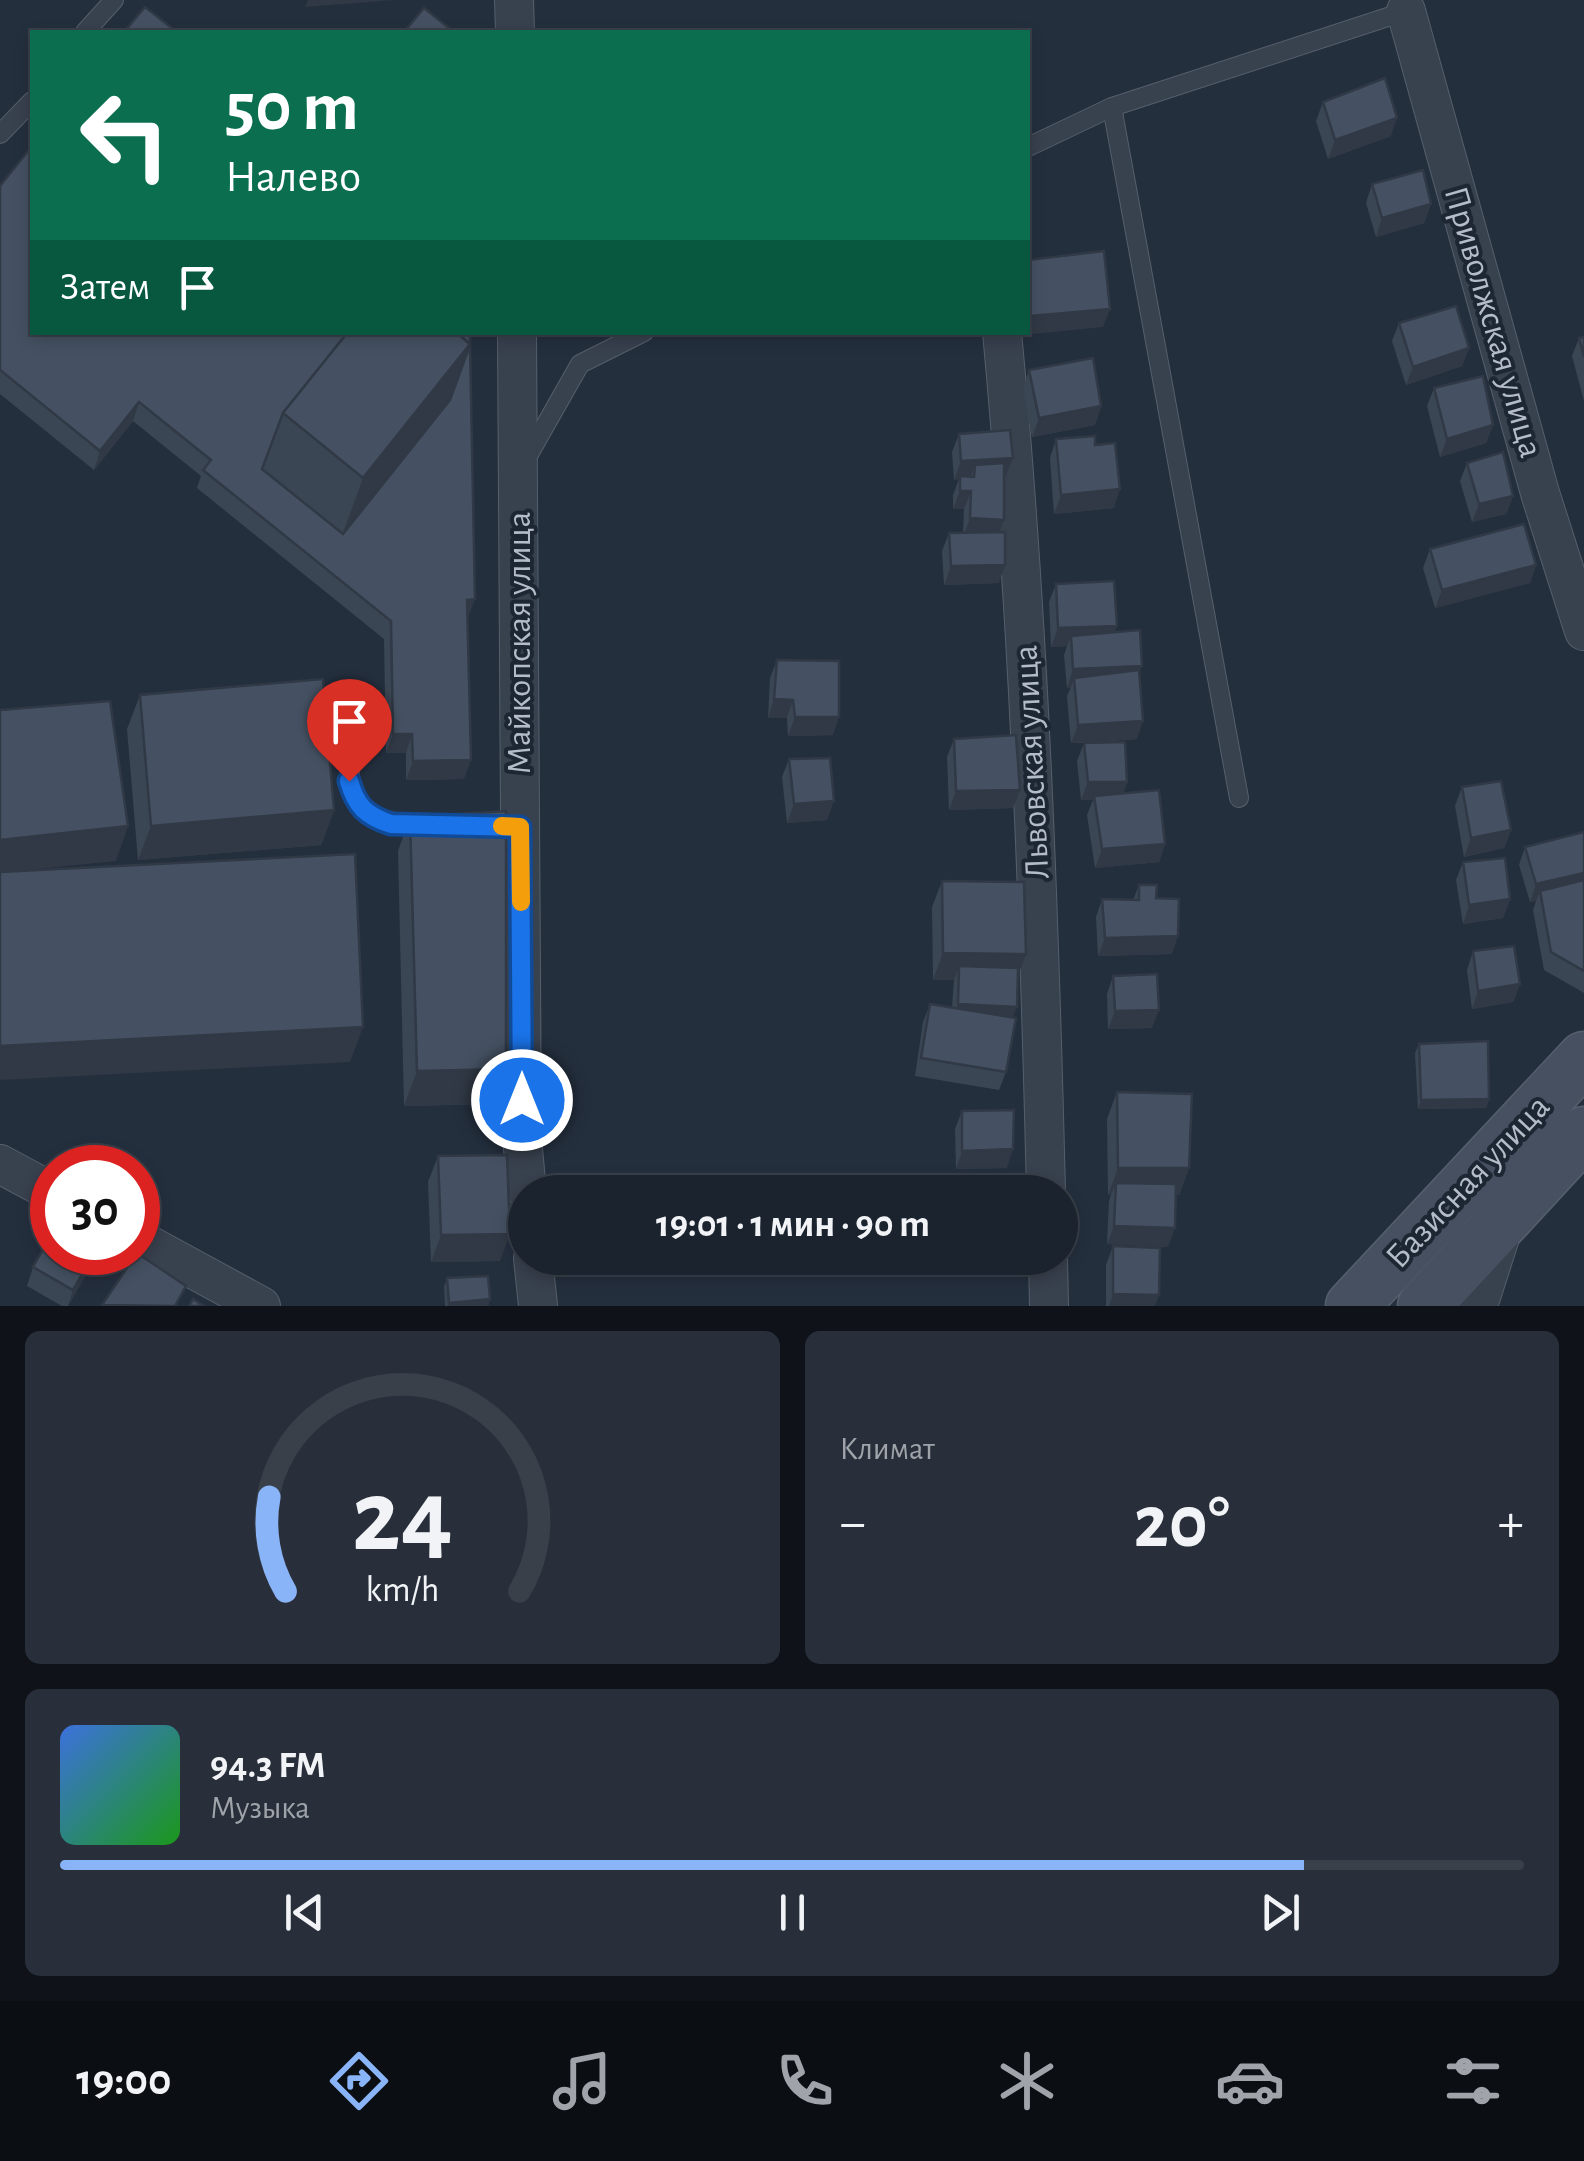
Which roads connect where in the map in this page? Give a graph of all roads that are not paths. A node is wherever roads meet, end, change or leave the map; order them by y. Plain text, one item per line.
1 (114, 0) edge
2 (514, 0) edge
3 (1406, 11) joint
4 (87, 30) edge
5 (514, 30) edge
6 (30, 102) edge
7 (1112, 108) junction
8 (0, 134) edge
9 (1030, 146) edge
10 (516, 335) edge
11 (638, 335) edge
12 (1002, 335) edge
13 (518, 474) junction
14 (1584, 631) edge
15 (348, 728) dead end
16 (1239, 798) dead end
17 (446, 825) edge
18 (1584, 1058) edge
19 (1584, 1134) edge
20 (0, 1164) edge
21 (525, 1175) edge
22 (1046, 1175) edge
23 (30, 1180) edge
24 (1508, 1215) junction
25 (160, 1250) edge
26 (535, 1275) edge
27 (1048, 1275) edge
28 (261, 1306) edge
29 (538, 1306) edge
30 (1049, 1306) edge
31 (1352, 1306) edge
32 (1424, 1306) edge
33 (1478, 1306) edge

1 - 4 lane
2 - 5 street
3 - 7 lane
3 - 14 street, Приволжская улица
6 - 8 lane
7 - 9 lane
7 - 16 lane
10 - 13 street, Майкопская улица
11 - 13 lane
12 - 22 street, Львовская улица
13 - 21 street, Майкопская улица
15 - 17 lane
18 - 31 street, Базисная улица
19 - 24 street, Базисная улица
20 - 23 street
24 - 32 street, Базисная улица
24 - 33 street
25 - 28 street
26 - 29 street
27 - 30 street

